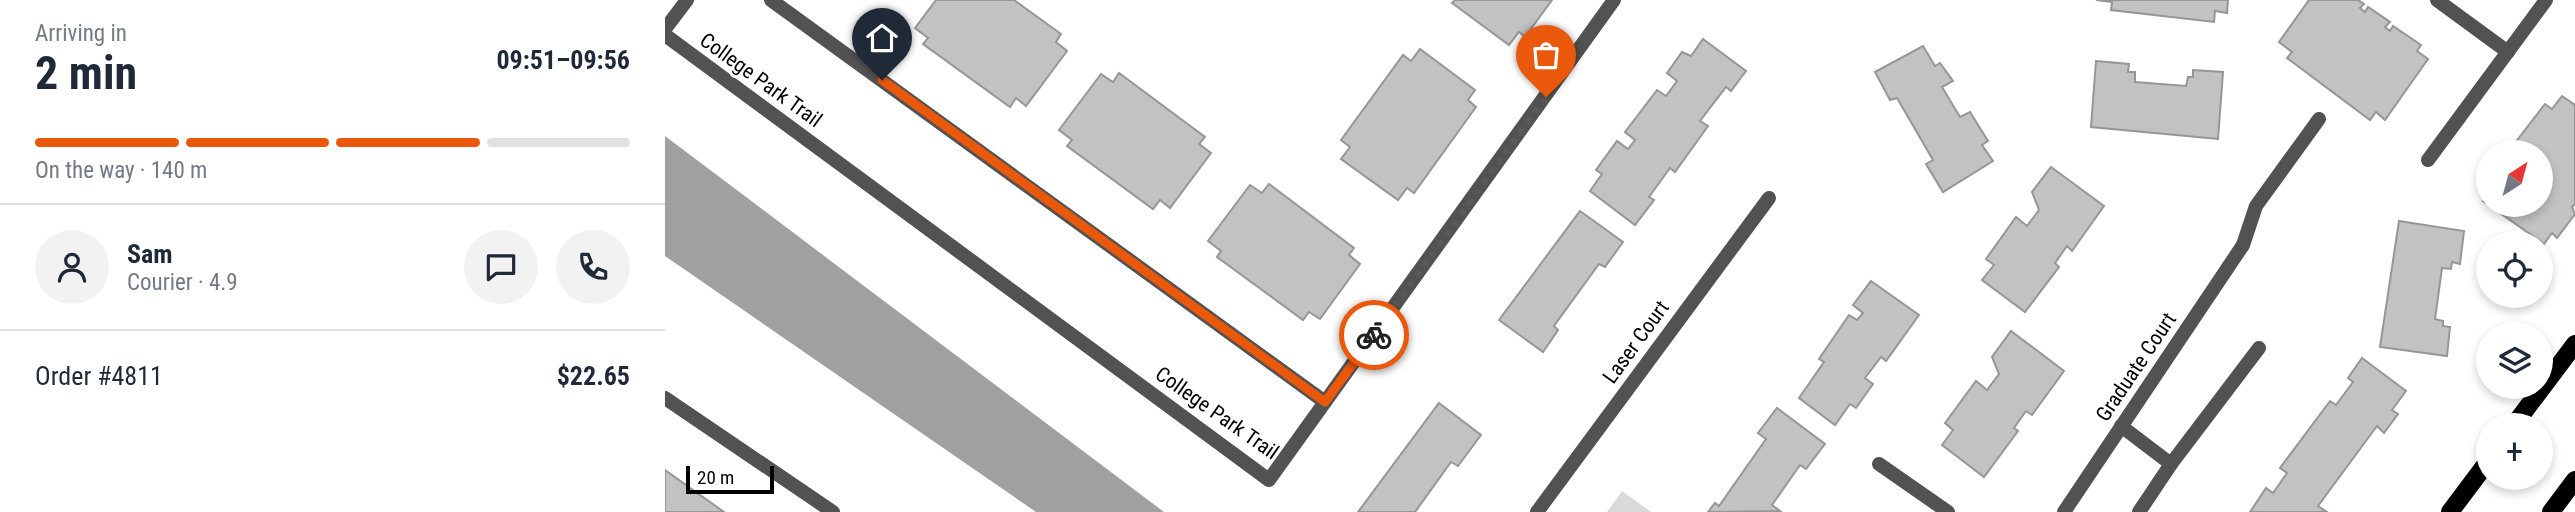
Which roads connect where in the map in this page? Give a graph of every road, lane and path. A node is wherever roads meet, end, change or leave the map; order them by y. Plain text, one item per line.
1 (687, 0) edge
2 (771, 0) edge
3 (1614, 0) edge
4 (2437, 0) edge
5 (2546, 0) edge
6 (665, 29) edge
7 (665, 35) edge
8 (2508, 52) junction
9 (2319, 119) dead end
10 (2428, 160) dead end
11 (1769, 198) dead end
12 (2575, 344) edge
13 (2259, 348) dead end
14 (665, 398) edge
15 (1325, 402) junction
16 (2523, 413) edge
17 (2121, 426) junction
18 (1879, 464) dead end
19 (2171, 464) junction
20 (2476, 477) edge
21 (2575, 480) edge
22 (833, 512) edge
23 (1537, 512) edge
24 (1948, 512) edge
25 (2064, 512) edge
26 (2139, 512) edge
27 (2450, 512) edge
28 (2551, 512) edge

1 - 6 street
2 - 15 street
3 - 15 street, College Park Trail
4 - 8 street
5 - 8 street
7 - 15 street, College Park Trail
8 - 10 street
9 - 17 street, Graduate Court
11 - 23 street, Laser Court
12 - 16 main road
13 - 19 street
14 - 22 street
17 - 19 street
17 - 25 street, Graduate Court
18 - 24 street
19 - 26 street
20 - 27 main road
21 - 28 main road

